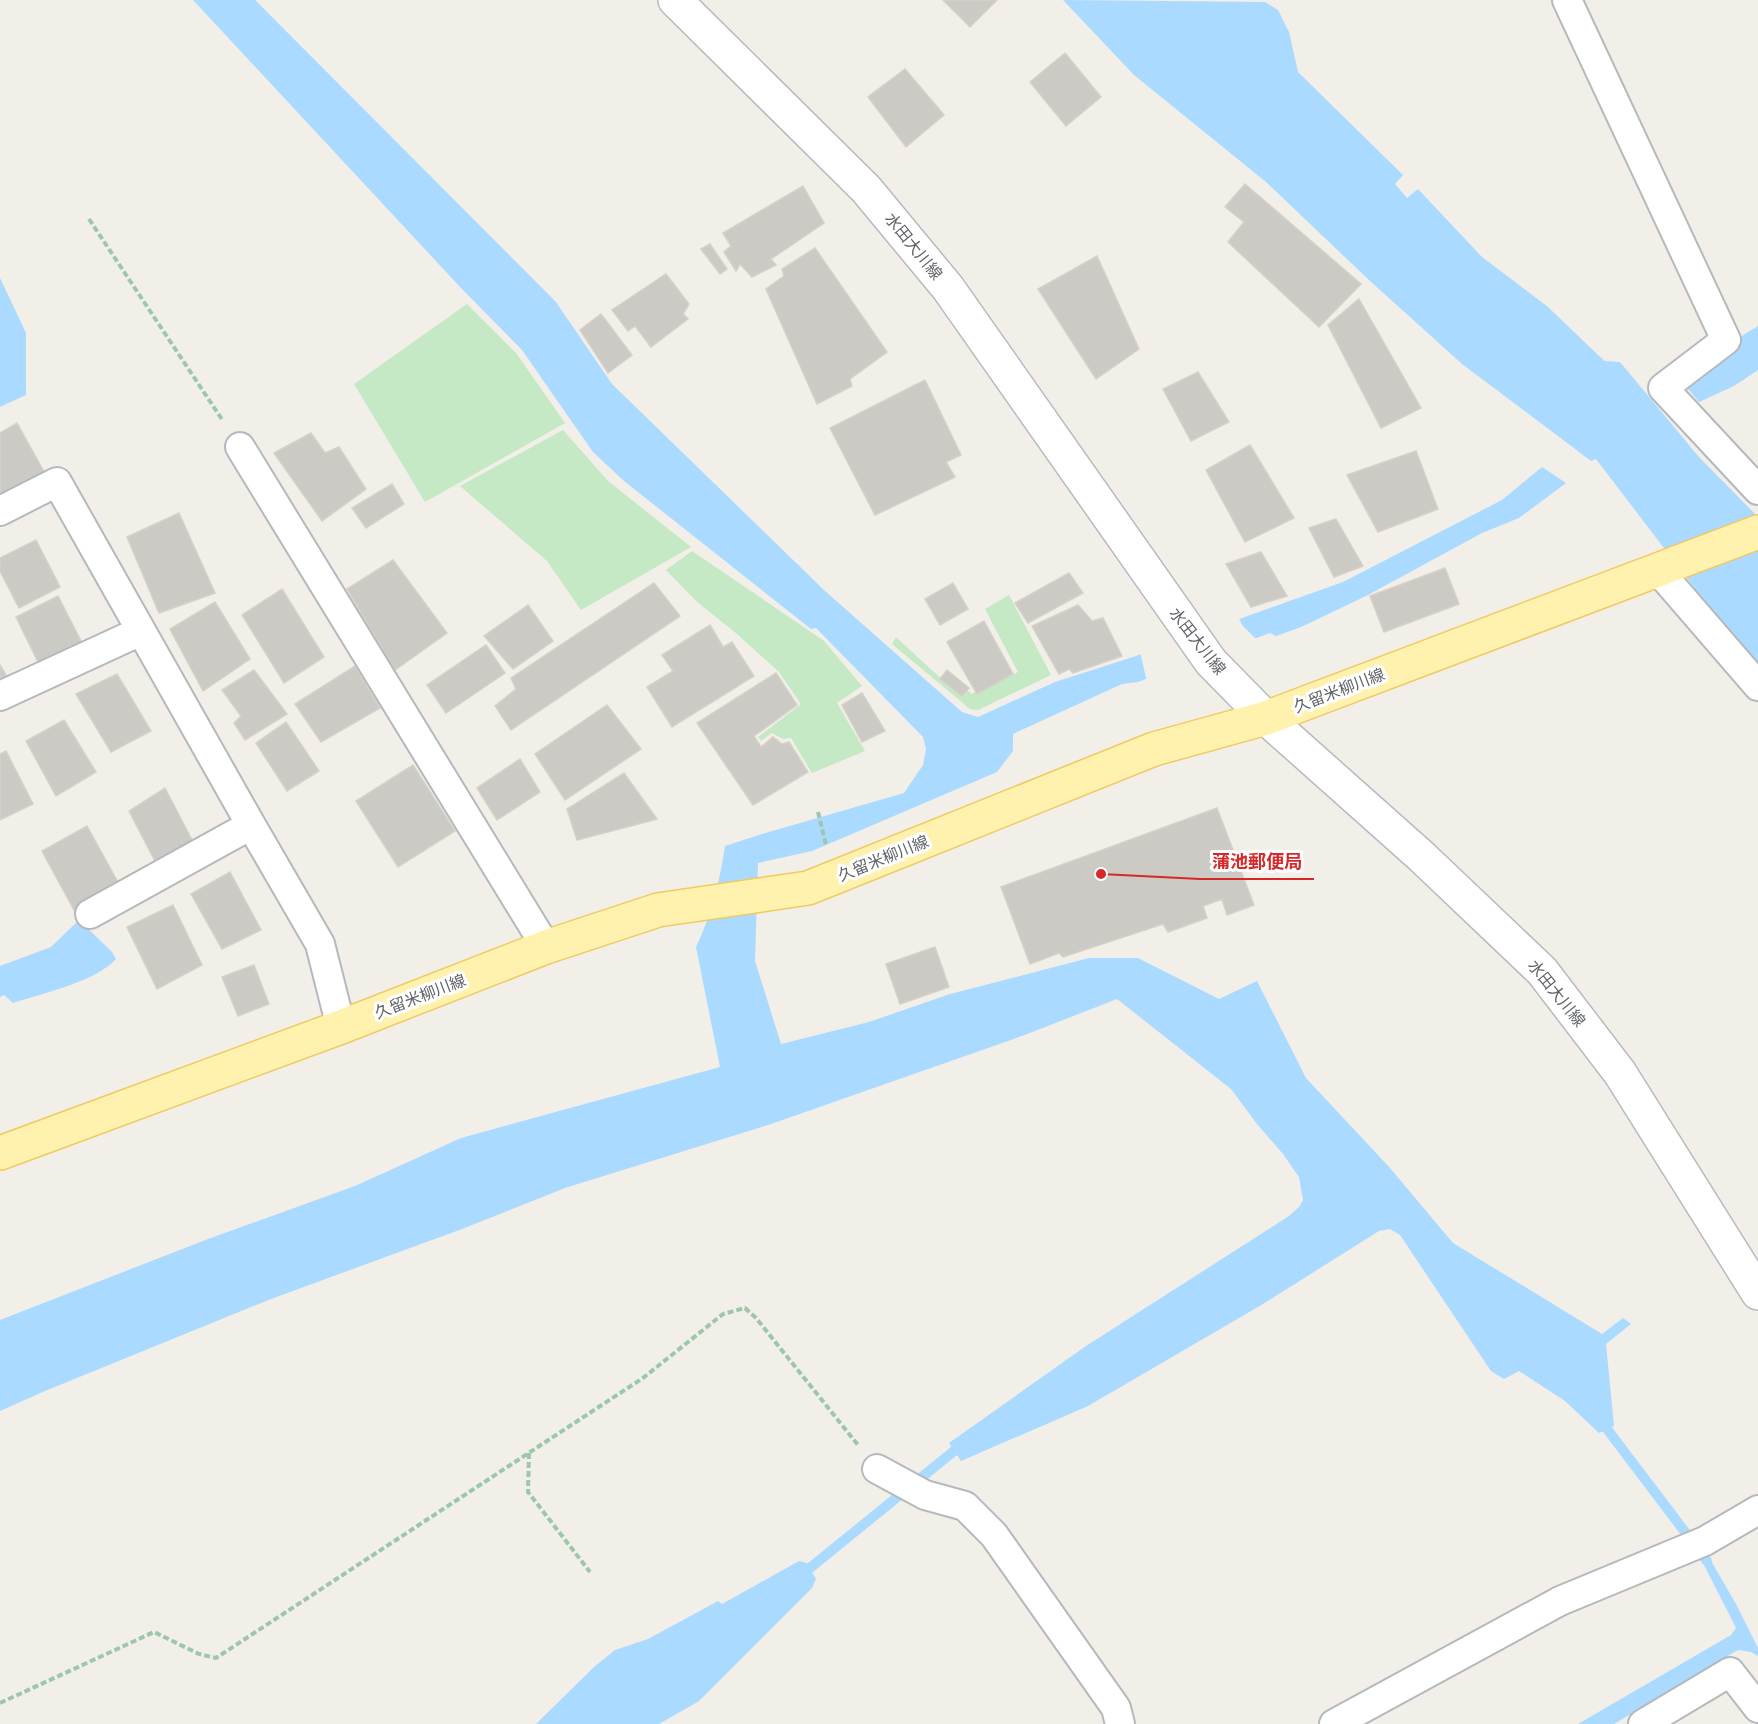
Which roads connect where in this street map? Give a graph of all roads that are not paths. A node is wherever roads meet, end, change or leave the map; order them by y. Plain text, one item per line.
1 (675, 0) edge
2 (1567, 0) edge
3 (240, 447) road end
4 (1758, 490) edge
5 (0, 511) edge
6 (1758, 532) edge
7 (1662, 567) junction
8 (141, 631) junction
9 (1758, 686) edge
10 (0, 696) edge
11 (1266, 718) junction
12 (251, 825) junction
13 (90, 914) dead end
14 (546, 947) junction
15 (341, 1027) junction
16 (0, 1153) edge
17 (1758, 1293) edge
18 (877, 1469) road end
19 (1758, 1510) edge
20 (1758, 1708) edge
21 (1120, 1724) edge
22 (1334, 1724) edge
23 (1643, 1724) edge

1 - 11 main road, 水田大川線
2 - 4 street
3 - 14 street
5 - 8 street
6 - 7 main road, 久留米柳川線
7 - 9 street
7 - 11 main road, 久留米柳川線
8 - 10 street
8 - 12 street
11 - 14 main road, 久留米柳川線
11 - 17 main road, 水田大川線
12 - 13 street
12 - 15 street
14 - 15 main road, 久留米柳川線
15 - 16 main road, 久留米柳川線
18 - 21 street
19 - 22 street
20 - 23 street

